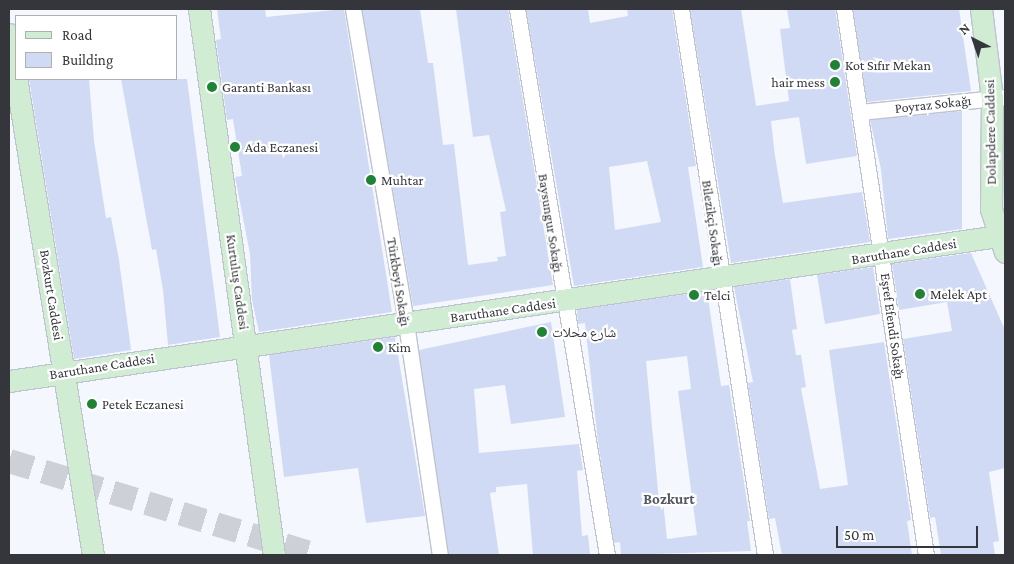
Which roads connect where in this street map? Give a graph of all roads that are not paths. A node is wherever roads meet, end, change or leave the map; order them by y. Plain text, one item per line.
1 (199, 9) edge
2 (353, 9) edge
3 (517, 9) edge
4 (681, 9) edge
5 (844, 9) edge
6 (981, 9) edge
7 (9, 34) edge
8 (15, 71) edge
9 (16, 80) edge
10 (998, 97) edge
11 (860, 112) junction
12 (998, 176) edge
13 (1002, 244) edge
14 (883, 255) junction
15 (721, 278) junction
16 (564, 301) junction
17 (406, 323) junction
18 (246, 344) junction
19 (64, 372) junction
20 (9, 381) edge
21 (93, 555) edge
22 (274, 555) edge
23 (440, 555) edge
24 (607, 555) edge
25 (765, 555) edge
26 (926, 555) edge

1 - 18 street, Kurtuluş Caddesi
2 - 17 street, Türkbeyi Sokağı
3 - 16 street, Baysungur Sokağı
4 - 15 street, Bilezikçi Sokağı
5 - 11 street, Eşref Efendi Sokağı
6 - 10 street, Dolapdere Caddesi
7 - 8 street, Bozkurt Caddesi
9 - 19 street, Bozkurt Caddesi
10 - 11 street, Poyraz Sokağı
10 - 12 street, Dolapdere Caddesi
11 - 14 street, Eşref Efendi Sokağı
12 - 13 street, Dolapdere Caddesi
13 - 14 street, Baruthane Caddesi
14 - 15 street, Baruthane Caddesi
14 - 26 street, Eşref Efendi Sokağı
15 - 16 street, Baruthane Caddesi
15 - 25 street, Bilezikçi Sokağı
16 - 17 street, Baruthane Caddesi
16 - 24 street, Baysungur Sokağı
17 - 18 street, Baruthane Caddesi
17 - 23 street, Türkbeyi Sokağı
18 - 19 street, Baruthane Caddesi
18 - 22 street, Kurtuluş Caddesi
19 - 20 street, Baruthane Caddesi
19 - 21 street, Bozkurt Caddesi

